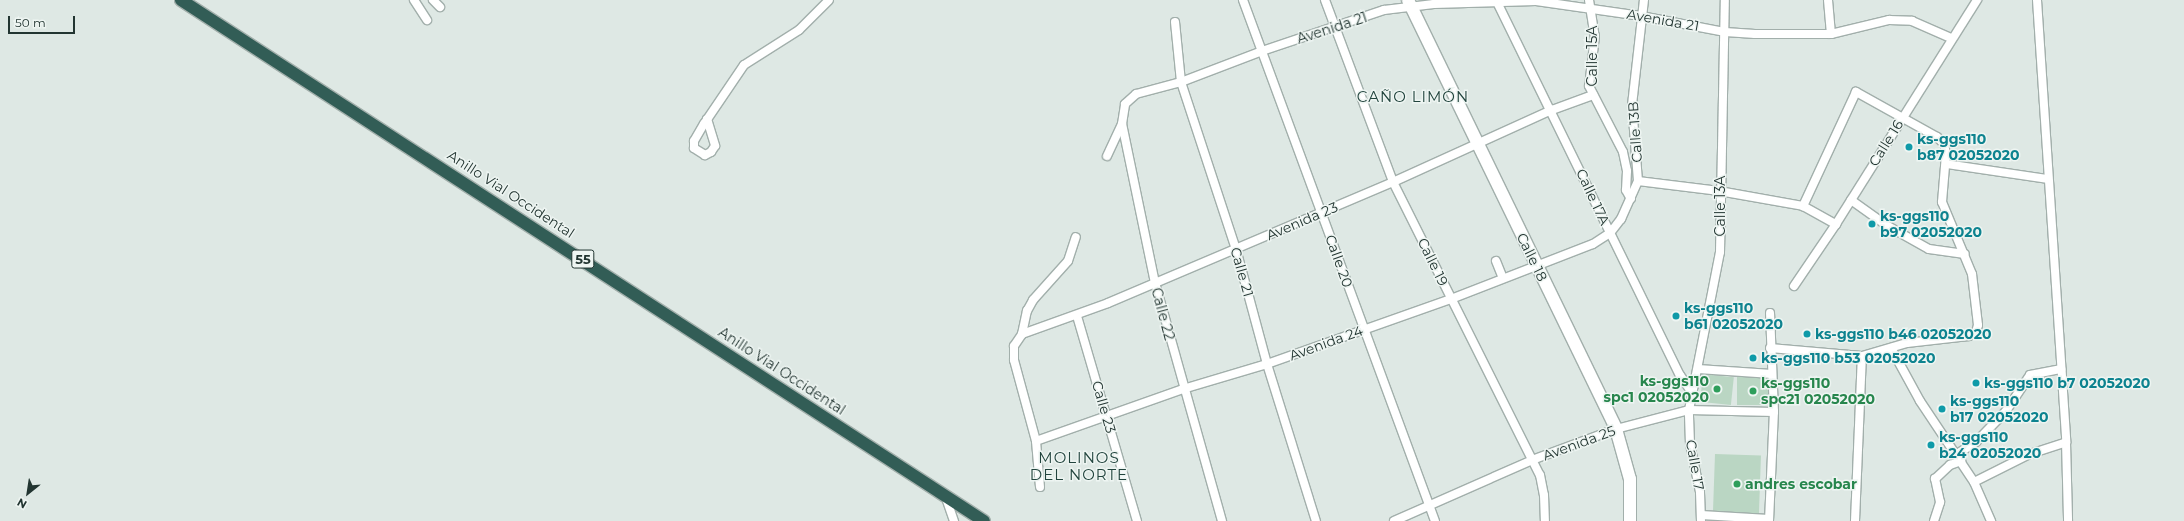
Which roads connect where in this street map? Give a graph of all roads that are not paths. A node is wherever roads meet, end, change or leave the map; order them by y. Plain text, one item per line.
1 (181, 0) edge
2 (414, 0) edge
3 (433, 0) edge
4 (829, 0) edge
5 (1243, 0) edge
6 (1325, 0) edge
7 (1496, 0) edge
8 (1644, 0) edge
9 (1725, 0) edge
10 (1828, 0) edge
11 (1977, 0) edge
12 (2037, 0) edge
13 (1409, 3) edge
14 (1589, 4) edge
15 (440, 7) dead end
16 (1641, 16) junction
17 (427, 20) dead end
18 (1175, 22) dead end
19 (1337, 27) junction
20 (1725, 32) junction
21 (1831, 34) junction
22 (1951, 38) junction
23 (1262, 51) junction
24 (1181, 82) junction
25 (1593, 95) junction
26 (1125, 104) joint
27 (1552, 110) junction
28 (1903, 116) junction
29 (707, 119) dead end
30 (1122, 124) junction
31 (1478, 145) junction
32 (1107, 156) dead end
33 (1946, 164) junction
34 (2048, 179) junction
35 (1638, 181) junction
36 (1393, 182) junction
37 (1719, 191) junction
38 (1631, 199) junction
39 (1851, 200) junction
40 (1803, 206) junction
41 (1321, 212) junction
42 (1836, 224) junction
43 (1610, 233) junction
44 (1076, 237) dead end
45 (1236, 249) junction
46 (1965, 254) junction
47 (1496, 261) dead end
48 (1536, 266) junction
49 (1504, 278) junction
50 (1155, 283) junction
51 (1794, 286) dead end
52 (1451, 299) junction
53 (1770, 314) dead end
54 (1077, 316) junction
55 (1364, 330) junction
56 (1022, 334) junction
57 (1770, 348) junction
58 (1891, 348) junction
59 (1862, 356) junction
60 (1267, 364) junction
61 (1698, 369) junction
62 (2061, 369) junction
63 (1772, 374) junction
64 (1183, 389) junction
65 (1692, 393) junction
66 (1689, 410) junction
67 (1774, 412) junction
68 (1108, 417) junction
69 (1616, 429) junction
70 (1036, 440) junction
71 (2066, 442) junction
72 (1959, 458) junction
73 (1532, 460) junction
74 (1974, 482) junction
75 (1040, 487) dead end
76 (944, 494) junction
77 (1429, 505) junction
78 (1701, 518) edge
79 (1769, 520) edge
80 (954, 521) edge
81 (984, 521) edge
82 (1137, 521) edge
83 (1222, 521) edge
84 (1316, 521) edge
85 (1394, 521) edge
86 (1435, 521) edge
87 (1545, 521) edge
88 (1630, 521) edge
89 (1855, 521) edge
90 (1934, 521) edge
91 (1991, 521) edge
92 (2068, 521) edge

1 - 76 highway, Anillo Vial Occidental / 55
2 - 17 street
3 - 15 street
4 - 29 street
5 - 23 street, Calle 20
6 - 19 street, Calle 19
7 - 13 street, Avenida 21
7 - 14 street, Avenida 21
7 - 27 street, Calle 17A
8 - 16 street, Calle 13B
9 - 20 street, Calle 13A
10 - 21 street
11 - 22 street, Calle 16
12 - 34 street
13 - 19 street, Avenida 21
13 - 31 street, Calle 18
14 - 16 street, Avenida 21
14 - 25 street, Calle 15A
16 - 20 street, Avenida 21
16 - 35 street, Calle 13B
18 - 24 street, Calle 21
19 - 23 street, Avenida 21
19 - 36 street, Calle 19
20 - 21 street, Avenida 21
20 - 37 street, Calle 13A
21 - 22 street, Avenida 21
22 - 28 street, Calle 16
23 - 24 street, Avenida 21
23 - 41 street, Calle 20
24 - 26 street, Avenida 21
24 - 45 street, Calle 21
25 - 27 street, Avenida 23
25 - 38 street, Calle 15A
26 - 30 street, Calle 22
27 - 31 street, Avenida 23
27 - 43 street, Calle 17A
28 - 33 street
28 - 39 street, Calle 16
28 - 40 street
30 - 32 street
30 - 50 street, Calle 22
31 - 36 street, Avenida 23
31 - 48 street, Calle 18
33 - 34 street
33 - 46 street
34 - 62 street
35 - 37 street
35 - 38 street, Calle 13B
36 - 41 street, Avenida 23
36 - 52 street, Calle 19
37 - 40 street
37 - 61 street, Calle 13A
38 - 43 street, Calle 13B
39 - 42 street, Calle 16
39 - 46 street
40 - 42 street
41 - 45 street, Avenida 23
41 - 55 street, Calle 20
42 - 51 street, Calle 16
43 - 48 street, Avenida 24
43 - 65 street, Calle 17A
44 - 56 street
45 - 50 street, Avenida 23
45 - 60 street, Calle 21
46 - 58 street
47 - 49 street
48 - 49 street, Avenida 24
48 - 69 street, Calle 18
49 - 52 street, Avenida 24
50 - 54 street, Avenida 23
50 - 64 street, Calle 22
52 - 55 street, Avenida 24
52 - 73 street, Calle 19
53 - 57 street
54 - 56 street, Avenida 23
54 - 68 street, Calle 23
55 - 60 street, Avenida 24
55 - 77 street, Calle 20
56 - 70 street
57 - 59 street
57 - 63 street
58 - 59 street
58 - 72 street
59 - 89 street
60 - 64 street, Avenida 24
60 - 84 street, Calle 21
61 - 63 street
61 - 65 street, Calle 13A
62 - 71 street
62 - 72 street
63 - 67 street
64 - 68 street, Avenida 24
64 - 83 street, Calle 22
65 - 66 street, Calle 13A
66 - 67 street, Avenida 25
66 - 69 street, Avenida 25
66 - 78 street, Calle 17
67 - 79 street
68 - 70 street, Avenida 24
68 - 82 street, Calle 23
69 - 73 street, Avenida 25
69 - 88 street, Calle 18
70 - 75 street
71 - 74 street
71 - 92 street
72 - 74 street
72 - 90 street
73 - 77 street, Avenida 25
73 - 87 street, Calle 19
74 - 91 street
76 - 80 street
76 - 81 highway, Anillo Vial Occidental / 55
77 - 85 street, Avenida 25
77 - 86 street, Calle 20
78 - 79 street

